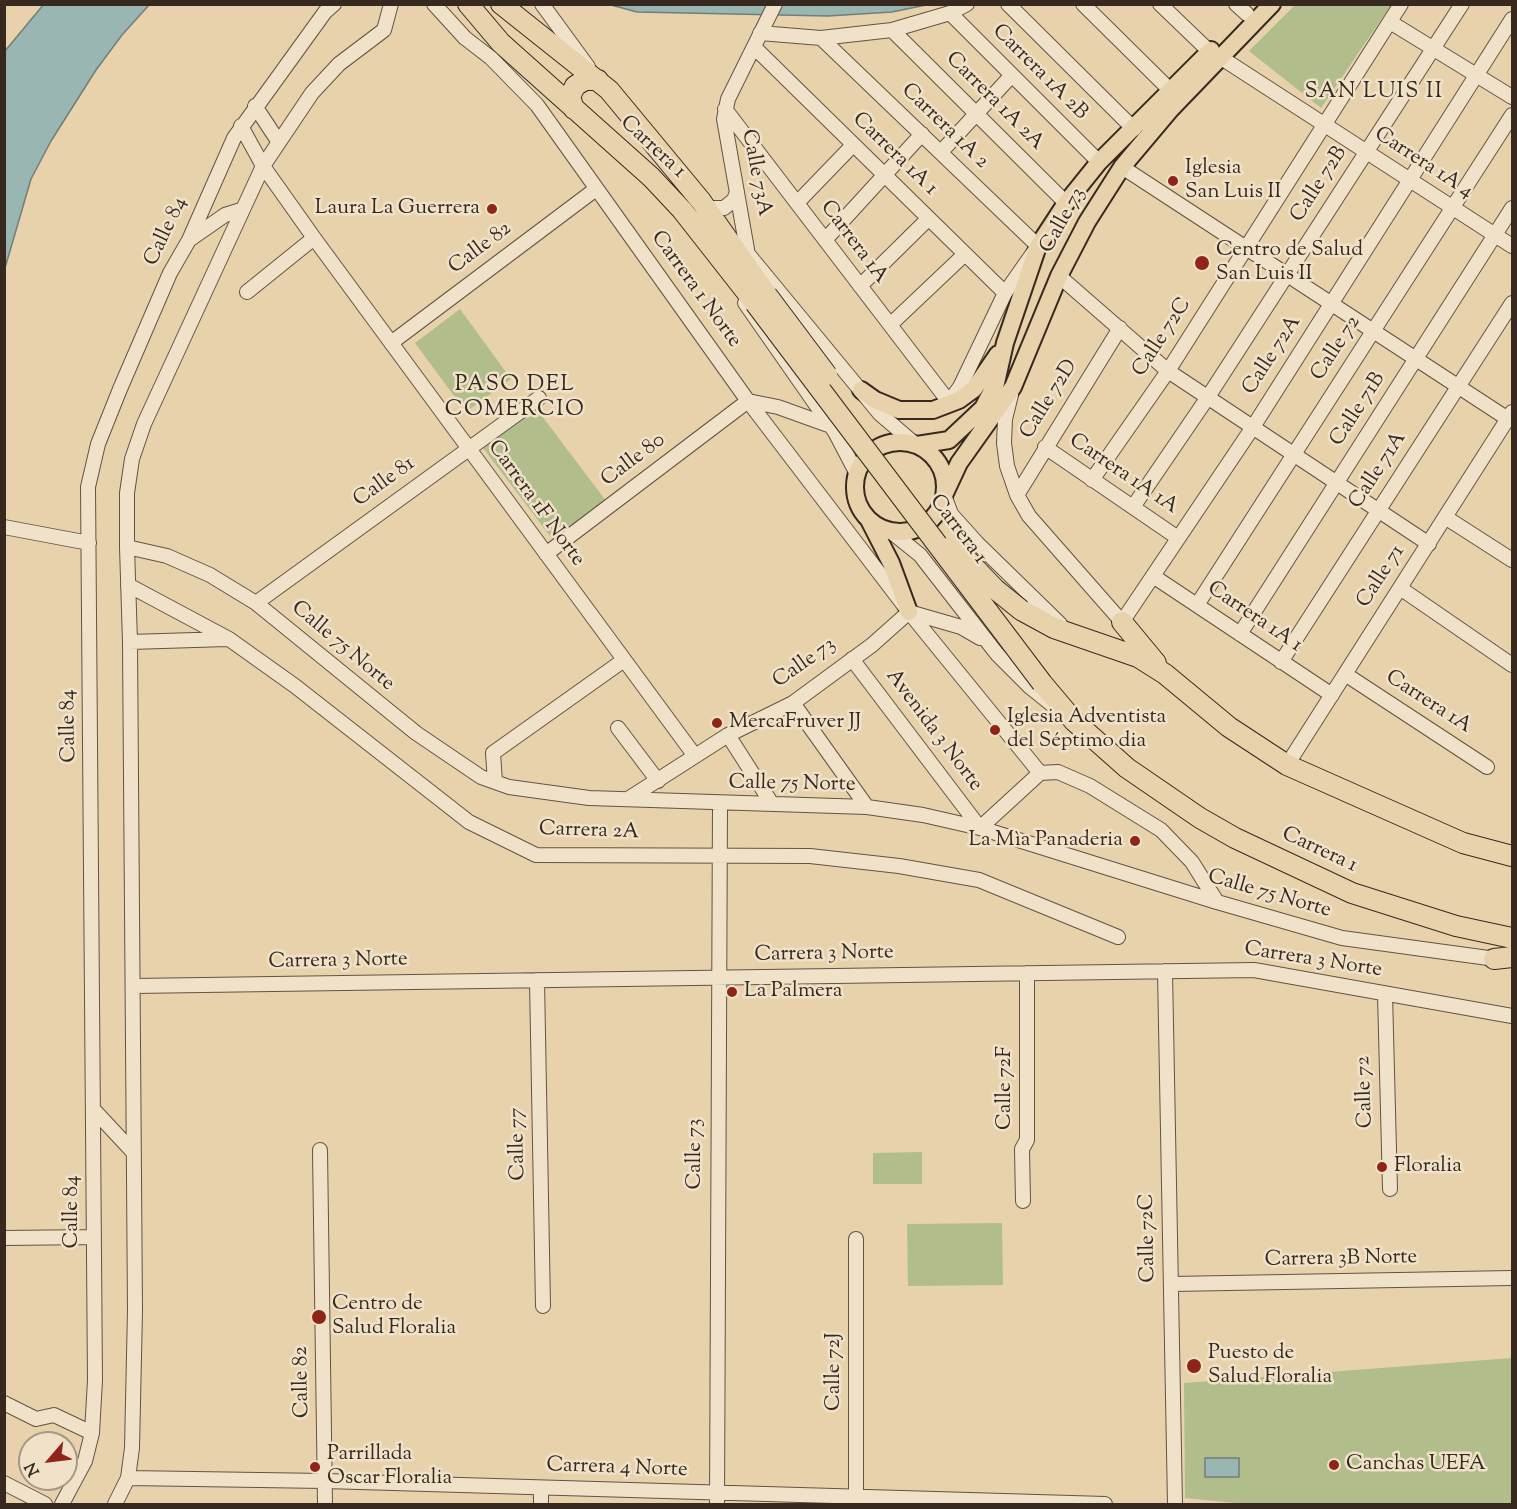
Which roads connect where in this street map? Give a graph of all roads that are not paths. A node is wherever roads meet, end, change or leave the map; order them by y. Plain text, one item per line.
1 (334, 4) edge
2 (391, 4) edge
3 (435, 4) edge
4 (468, 4) edge
5 (501, 4) edge
6 (511, 4) edge
7 (542, 4) edge
8 (775, 4) edge
9 (967, 4) edge
10 (1008, 4) edge
11 (1083, 4) edge
12 (1160, 4) edge
13 (1272, 4) edge
14 (1401, 4) edge
15 (1462, 4) edge
16 (1247, 8) edge
17 (950, 13) junction
18 (1512, 19) edge
19 (1390, 22) junction
20 (892, 30) junction
21 (760, 33) junction
22 (539, 34) junction
23 (820, 38) junction
24 (753, 47) junction
25 (1434, 49) junction
26 (1215, 54) junction
27 (1012, 75) junction
28 (1477, 76) junction
29 (598, 80) junction
30 (1171, 91) junction
31 (1512, 98) edge
32 (255, 106) junction
33 (574, 109) junction
34 (725, 109) junction
35 (976, 113) junction
36 (1512, 115) edge
37 (1325, 124) junction
38 (241, 126) junction
39 (1134, 129) junction
40 (922, 134) junction
41 (278, 141) junction
42 (853, 145) junction
43 (1366, 151) junction
44 (941, 152) junction
45 (1099, 162) junction
46 (263, 166) junction
47 (1122, 167) junction
48 (884, 176) junction
49 (1410, 180) junction
50 (596, 189) junction
51 (737, 192) junction
52 (701, 201) junction
53 (797, 203) junction
54 (1066, 203) junction
55 (1452, 208) junction
56 (1512, 208) edge
57 (241, 210) junction
58 (928, 219) junction
59 (1495, 236) junction
60 (314, 238) junction
61 (189, 240) junction
62 (825, 240) junction
63 (709, 242) junction
64 (1038, 246) junction
65 (1512, 246) edge
66 (1246, 248) junction
67 (965, 254) junction
68 (748, 255) junction
69 (1287, 274) junction
70 (1059, 276) junction
71 (860, 286) junction
72 (247, 291) dead end
73 (1005, 293) junction
74 (761, 299) junction
75 (1512, 303) edge
76 (1331, 304) junction
77 (890, 325) junction
78 (1120, 328) junction
79 (1373, 332) junction
80 (391, 343) junction
81 (1005, 343) junction
82 (1415, 360) junction
83 (1168, 371) junction
84 (1013, 387) junction
85 (1458, 387) junction
86 (861, 390) junction
87 (539, 398) dead end
88 (1208, 398) junction
89 (748, 401) junction
90 (949, 402) junction
91 (1509, 424) edge
92 (831, 426) junction
93 (1253, 427) junction
94 (916, 444) junction
95 (468, 447) junction
96 (1045, 447) junction
97 (1294, 454) junction
98 (857, 474) junction
99 (1092, 480) junction
100 (1337, 483) junction
101 (945, 494) junction
102 (1017, 495) junction
103 (1133, 507) junction
104 (1379, 511) junction
105 (867, 516) junction
106 (1445, 517) junction
107 (4, 527) edge
108 (889, 530) junction
109 (1178, 538) junction
110 (88, 543) junction
111 (1428, 543) junction
112 (127, 547) junction
113 (546, 554) junction
114 (1512, 560) edge
115 (1153, 576) junction
116 (128, 585) junction
117 (1400, 588) junction
118 (256, 603) junction
119 (1197, 605) junction
120 (909, 612) junction
121 (1122, 622) junction
122 (1240, 634) junction
123 (1073, 635) junction
124 (229, 639) junction
125 (130, 642) junction
126 (987, 642) junction
127 (852, 659) junction
128 (624, 660) junction
129 (1281, 662) junction
130 (1512, 665) edge
131 (1165, 674) junction
132 (1345, 674) junction
133 (1332, 695) junction
134 (792, 703) junction
135 (1074, 721) junction
136 (618, 728) dead end
137 (728, 735) junction
138 (695, 756) junction
139 (1287, 765) junction
140 (1487, 767) dead end
141 (1040, 773) junction
142 (658, 781) junction
143 (495, 782) junction
144 (628, 799) junction
145 (720, 804) junction
146 (772, 804) junction
147 (867, 807) junction
148 (980, 828) junction
149 (720, 856) junction
150 (1512, 856) edge
151 (1217, 902) junction
152 (1118, 937) dead end
153 (1512, 939) edge
154 (1506, 959) edge
155 (1165, 971) junction
156 (1027, 973) junction
157 (719, 978) junction
158 (537, 980) junction
159 (133, 986) junction
160 (1385, 994) junction
161 (1512, 1016) edge
162 (93, 1109) junction
163 (320, 1150) dead end
164 (134, 1153) junction
165 (1390, 1189) dead end
166 (1023, 1201) dead end
167 (94, 1237) junction
168 (4, 1238) edge
169 (856, 1239) dead end
170 (1512, 1278) edge
171 (1171, 1284) junction
172 (543, 1306) dead end
173 (4, 1403) edge
174 (92, 1433) junction
175 (128, 1478) junction
176 (326, 1481) junction
177 (4, 1483) edge
178 (541, 1488) junction
179 (717, 1499) edge
180 (856, 1501) edge
181 (45, 1504) edge
182 (62, 1504) edge
183 (115, 1504) edge
184 (325, 1504) edge
185 (541, 1504) edge
186 (1105, 1504) edge
187 (1175, 1504) edge

1 - 32 street, Calle 84
2 - 41 street
3 - 50 street, Carrera 1 Norte
4 - 33 highway, Carrera 1
5 - 22 highway, Carrera 1
6 - 22 highway
7 - 29 street, Carrera 1
8 - 21 street, Calle 73A
9 - 17 street
10 - 39 street
11 - 30 street
12 - 26 street, Carrera 1A 4
13 - 26 main road, Calle 73
14 - 19 street, Calle 72C
15 - 25 street, Calle 72B
16 - 26 main road, Calle 73
17 - 20 street
17 - 27 street, Carrera 1A 2B
18 - 28 street, Calle 72A
19 - 25 street
19 - 37 street, Calle 72C
20 - 23 street
20 - 35 street, Carrera 1A 2A
21 - 23 street
21 - 24 street, Calle 73A
22 - 29 highway, Carrera 1
23 - 40 street, Carrera 1A 2
24 - 34 street, Calle 73A
24 - 42 street, Carrera 1A 1
25 - 28 street
25 - 43 street, Calle 72B
26 - 30 main road, Calle 73
26 - 37 street, Carrera 1A 4
26 - 47 main road, Calle 73
27 - 35 street
27 - 45 street, Carrera 1A 2B
28 - 31 street
28 - 49 street, Calle 72A
29 - 33 highway
29 - 52 highway, Carrera 1
30 - 39 main road, Calle 73
32 - 38 street, Calle 84
32 - 41 street
33 - 63 highway, Carrera 1
34 - 51 street, Calle 73A
34 - 53 street, Carrera 1A
35 - 44 street
35 - 54 street, Carrera 1A 2A
36 - 55 street, Calle 72
37 - 43 street, Carrera 1A 4
37 - 66 street, Calle 72C
38 - 46 street, Carrera 1F Norte
38 - 61 street, Calle 84
39 - 45 main road, Calle 73
40 - 44 street, Carrera 1A 2
40 - 48 street
41 - 46 street
42 - 48 street, Carrera 1A 1
42 - 53 street
43 - 49 street, Carrera 1A 4
43 - 69 street, Calle 72B
44 - 64 street, Carrera 1A 2
45 - 54 main road, Calle 73
46 - 57 street
46 - 60 street, Carrera 1F Norte
47 - 66 street
47 - 70 main road, Calle 73
48 - 58 street, Carrera 1A 1
48 - 62 street
49 - 55 street, Carrera 1A 4
49 - 76 street, Calle 72A
50 - 80 street, Calle 82
50 - 89 street, Carrera 1 Norte
51 - 52 street
51 - 68 street, Calle 73A
52 - 68 street
52 - 74 highway, Carrera 1
53 - 62 street, Carrera 1A
54 - 64 main road, Calle 73
55 - 59 street, Carrera 1A 4
55 - 79 street, Calle 72
56 - 59 street, Calle 71B
57 - 61 street
57 - 112 street
58 - 67 street, Carrera 1A 1
58 - 71 street
59 - 65 street, Carrera 1A 4
59 - 82 street, Calle 71B
60 - 72 street
60 - 80 street, Carrera 1F Norte
61 - 110 street, Calle 84
62 - 71 street, Carrera 1A
63 - 74 highway, Carrera 1
63 - 92 street
64 - 73 street
64 - 81 main road, Calle 73
66 - 69 street
66 - 83 street, Calle 72C
67 - 73 street, Carrera 1A 1
67 - 77 street
68 - 86 street
69 - 76 street
69 - 88 street, Calle 72B
70 - 78 street
70 - 84 main road, Calle 73
71 - 77 street, Carrera 1A
73 - 90 street
74 - 123 highway, Carrera 1, bridge
74 - 135 highway, Carrera 1, bridge
75 - 85 street, Calle 71A
76 - 79 street
76 - 93 street, Calle 72A
77 - 90 street, Carrera 1A
78 - 83 street
78 - 96 street, Calle 72D
79 - 82 street
79 - 97 street, Calle 72
80 - 95 street, Carrera 1F Norte
81 - 90 main road
81 - 94 main road, Calle 73
82 - 85 street
82 - 100 street, Calle 71B
83 - 88 street
83 - 99 street, Calle 72C
84 - 101 main road, Calle 73
84 - 102 street
85 - 91 street
85 - 104 street, Calle 71A
86 - 90 main road
86 - 94 street
87 - 95 street, Calle 81
88 - 93 street
88 - 103 street, Calle 72B
89 - 92 street
89 - 113 street, Calle 80
89 - 120 street, Carrera 1 Norte
91 - 106 street, Calle 71
92 - 98 street
93 - 97 street
93 - 109 street, Calle 72A
94 - 98 main road
94 - 101 main road
95 - 113 street, Carrera 1F Norte
95 - 118 street, Calle 81
96 - 99 street, Carrera 1A 1A
96 - 102 street, Calle 72D
97 - 100 street
97 - 119 street, Calle 72
98 - 105 main road
99 - 103 street, Carrera 1A 1A
100 - 104 street
100 - 122 street, Calle 71B
101 - 108 main road
101 - 123 street
102 - 121 street
103 - 109 street, Carrera 1A 1A
104 - 111 street
104 - 129 street, Calle 71A
105 - 108 main road
105 - 120 main road
106 - 111 street, Calle 71
106 - 114 street
107 - 110 street
108 - 126 street
109 - 115 street, Calle 72A
110 - 162 street, Calle 84
111 - 117 street, Calle 71
112 - 116 street
112 - 118 street, Calle 75 Norte
113 - 128 street, Carrera 1F Norte
115 - 119 street, Carrera 1A 1
115 - 121 street, Calle 72A
116 - 124 street, Carrera 2A
116 - 125 street
117 - 130 street
117 - 132 street, Calle 71
118 - 143 street, Calle 75 Norte
119 - 122 street, Carrera 1A 1
120 - 126 street
120 - 127 street, Calle 73
120 - 141 street, Carrera 1 Norte
121 - 131 highway
122 - 129 street, Carrera 1A 1
123 - 131 highway, Carrera 1
124 - 125 street
124 - 149 street, Carrera 2A
125 - 159 street
126 - 135 street
127 - 134 street, Calle 73
127 - 148 street, Avenida 3 Norte
128 - 138 street, Carrera 1F Norte
128 - 143 street
129 - 133 street, Carrera 1A 1
131 - 139 highway, Carrera 1
132 - 133 street, Calle 71
132 - 140 street, Carrera 1A
133 - 139 street, Calle 71
134 - 137 street, Calle 73
134 - 147 street
135 - 153 highway, Carrera 1
136 - 142 street
137 - 138 street, Calle 73
137 - 146 street
138 - 142 street, Calle 73
139 - 150 highway, Carrera 1
141 - 148 street
141 - 151 street
142 - 144 street, Calle 73
143 - 144 street, Calle 75 Norte
144 - 145 street, Calle 75 Norte
145 - 146 street, Calle 75 Norte
145 - 149 street, Calle 73
146 - 147 street, Calle 75 Norte
147 - 148 street, Calle 75 Norte
148 - 151 street, Calle 75 Norte
149 - 152 street, Carrera 2A
149 - 157 street, Calle 73
151 - 154 street, Calle 75 Norte
155 - 156 street, Carrera 3 Norte
155 - 160 street, Carrera 3 Norte
155 - 171 street, Calle 72C
156 - 157 street, Carrera 3 Norte
156 - 166 street, Calle 72F
157 - 158 street, Carrera 3 Norte
157 - 179 street, Calle 73
158 - 159 street, Carrera 3 Norte
158 - 172 street, Calle 77
159 - 164 street
160 - 161 street, Carrera 3 Norte
160 - 165 street, Calle 72
162 - 164 street
162 - 167 street, Calle 84
163 - 176 street, Calle 82
164 - 175 street
167 - 168 street
167 - 174 street, Calle 84
169 - 180 street, Calle 72J
170 - 171 street, Carrera 3B Norte
171 - 187 street, Calle 72C
173 - 174 street
174 - 182 street, Calle 84
175 - 176 street, Carrera 4 Norte
175 - 183 street
176 - 178 street, Carrera 4 Norte
176 - 184 street, Calle 82
177 - 181 street
178 - 179 street, Carrera 4 Norte
178 - 185 street
179 - 180 street, Carrera 4 Norte
180 - 186 street, Carrera 4 Norte

